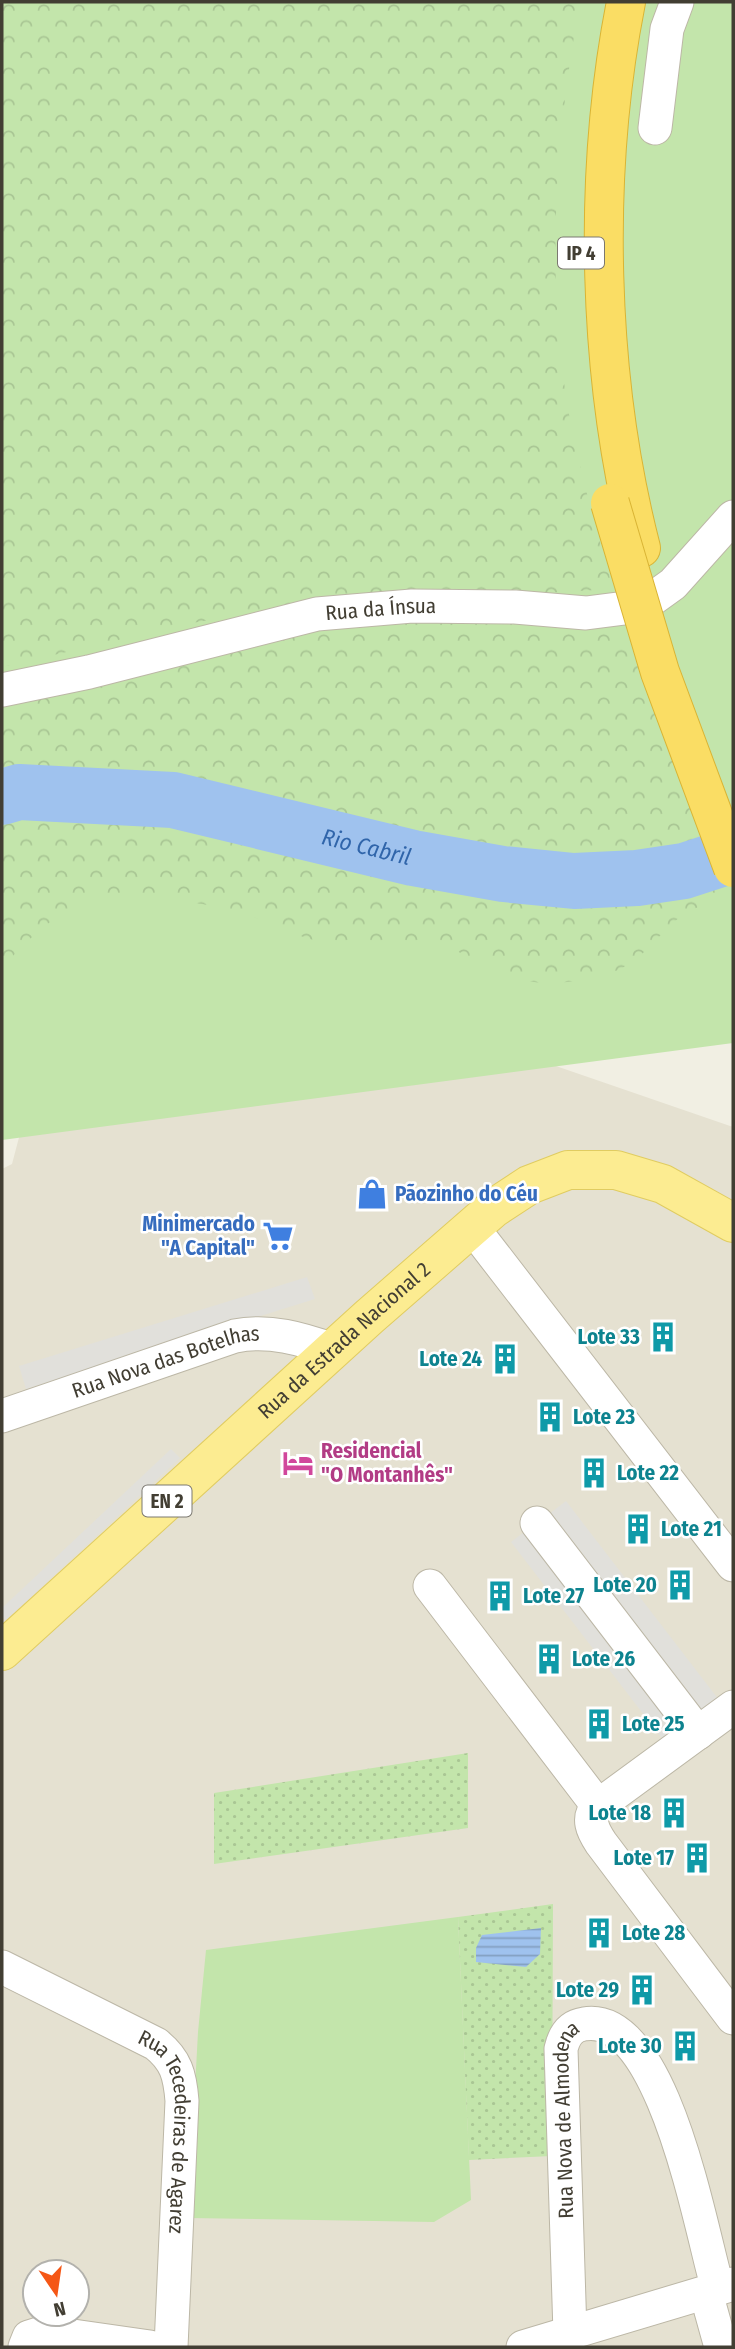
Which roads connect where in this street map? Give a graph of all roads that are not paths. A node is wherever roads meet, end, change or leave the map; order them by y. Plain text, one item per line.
1 (602, 2) edge
2 (626, 2) edge
3 (677, 2) edge
4 (654, 128) dead end
5 (619, 501) junction
6 (733, 517) edge
7 (2, 690) edge
8 (733, 811) edge
9 (733, 868) edge
10 (733, 1223) edge
11 (472, 1227) junction
12 (333, 1350) junction
13 (9, 1413) edge
14 (537, 1523) dead end
15 (733, 1565) edge
16 (430, 1586) dead end
17 (2, 1651) edge
18 (733, 1707) edge
19 (698, 1733) junction
20 (598, 1806) junction
21 (2, 1967) edge
22 (733, 2018) edge
23 (719, 2289) edge
24 (549, 2342) edge
25 (25, 2347) edge
26 (150, 2347) edge
27 (171, 2347) edge
28 (721, 2347) edge

1 - 5 highway, IP 4
2 - 5 highway, IP 4
3 - 4 street
5 - 8 highway
5 - 9 highway, IP 4, bridge
6 - 7 street, Rua da Ínsua
10 - 11 main road, Rua da Estrada Nacional 2 / EN 2
11 - 12 main road, Rua da Estrada Nacional 2 / EN 2
11 - 15 street
12 - 13 street, Rua Nova das Botelhas
12 - 17 main road, Rua da Estrada Nacional 2 / EN 2
14 - 19 street
16 - 20 street
18 - 19 street
19 - 20 street
20 - 22 street
21 - 27 street, Rua Tecedeiras de Agarez
23 - 24 street
23 - 24 street, Rua Nova de Almodena
23 - 28 street
25 - 26 street

